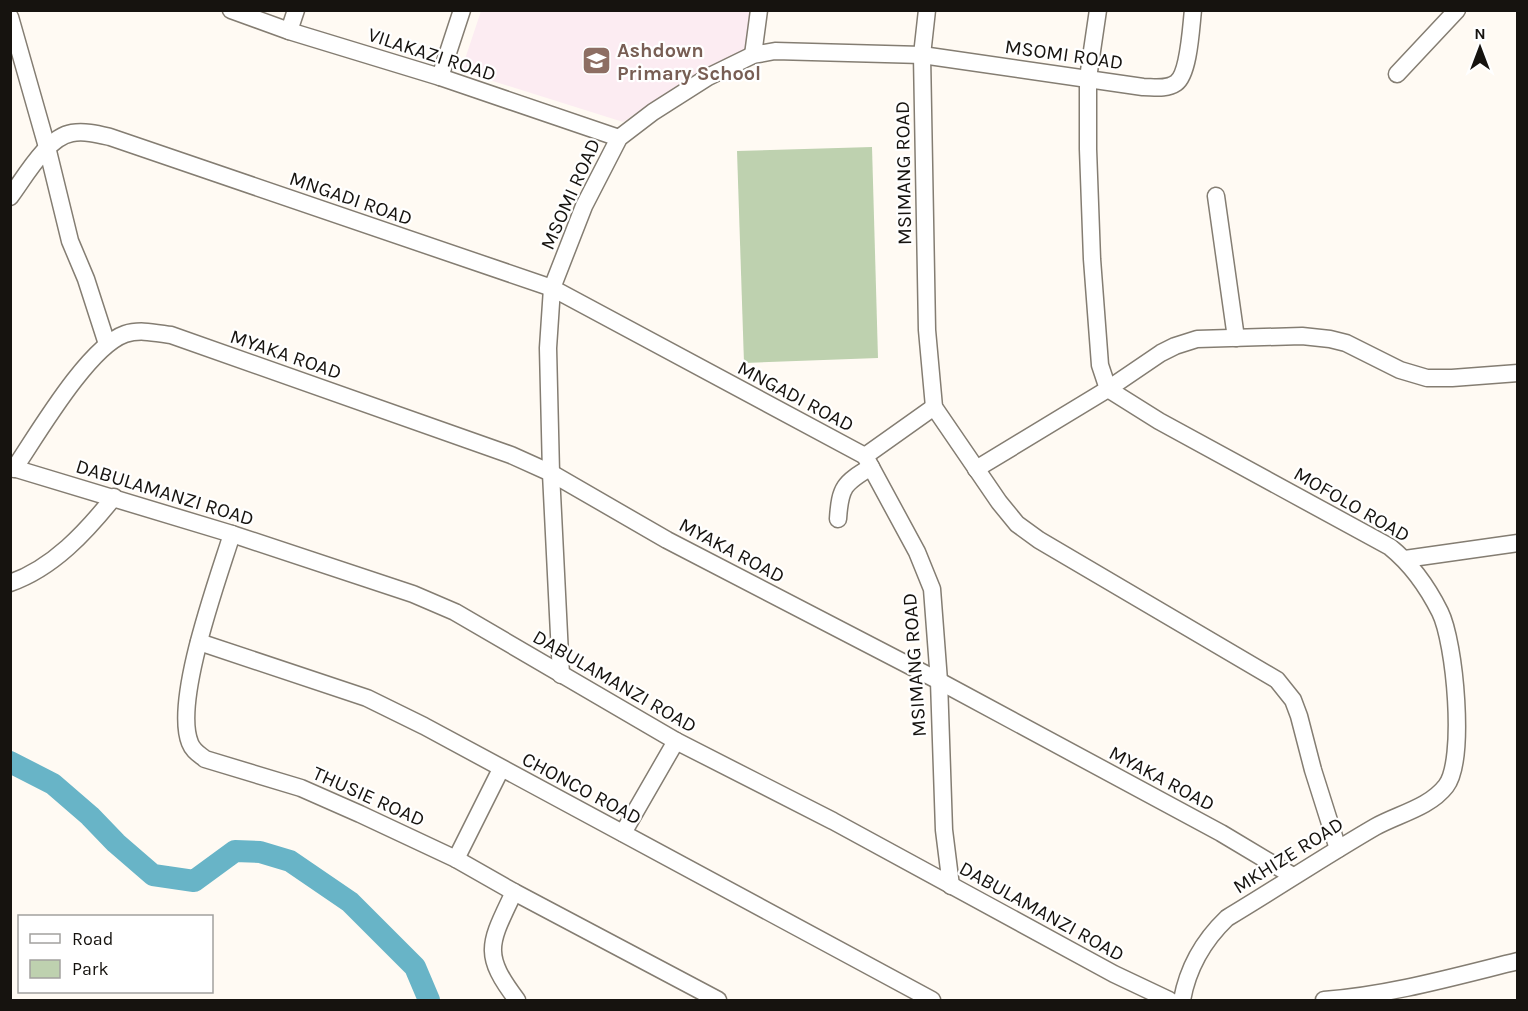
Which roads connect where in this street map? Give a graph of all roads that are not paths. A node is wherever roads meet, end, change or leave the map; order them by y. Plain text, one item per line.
1 (231, 10) edge
2 (296, 10) edge
3 (462, 10) edge
4 (759, 10) edge
5 (927, 10) edge
6 (1098, 10) edge
7 (1193, 10) edge
8 (1457, 10) edge
9 (10, 17) edge
10 (289, 31) junction
11 (753, 55) junction
12 (922, 55) junction
13 (1397, 74) dead end
14 (440, 77) junction
15 (1088, 78) junction
16 (619, 138) junction
17 (47, 147) junction
18 (1216, 196) dead end
19 (10, 197) edge
20 (552, 288) junction
21 (1236, 338) junction
22 (107, 344) junction
23 (1518, 373) edge
24 (1108, 388) junction
25 (934, 407) junction
26 (868, 462) junction
27 (12, 468) edge
28 (976, 469) junction
29 (551, 472) junction
30 (114, 497) junction
31 (838, 519) dead end
32 (232, 534) junction
33 (1518, 543) edge
34 (1405, 559) junction
35 (10, 583) edge
36 (199, 642) junction
37 (561, 675) junction
38 (939, 681) junction
39 (675, 741) junction
40 (501, 769) junction
41 (1451, 778) joint
42 (623, 833) junction
43 (1338, 849) junction
44 (456, 859) junction
45 (1293, 876) junction
46 (951, 886) junction
47 (514, 892) junction
48 (1518, 961) edge
49 (517, 1000) edge
50 (718, 1000) edge
51 (932, 1000) edge
52 (1169, 1000) edge
53 (1182, 1000) edge
54 (1324, 1000) edge

1 - 10 street, VILAKAZI ROAD
2 - 10 street
3 - 14 street
4 - 11 street
5 - 12 street, MSIMANG ROAD
6 - 15 street
7 - 15 street, MSOMI ROAD
8 - 13 street
9 - 17 street
10 - 14 street, VILAKAZI ROAD
11 - 12 street, MSOMI ROAD
11 - 16 street, MSOMI ROAD
12 - 15 street, MSOMI ROAD
12 - 25 street, MSIMANG ROAD
14 - 16 street, VILAKAZI ROAD
15 - 24 street
16 - 20 street, MSOMI ROAD
17 - 19 street
17 - 20 street, MNGADI ROAD
17 - 22 street
18 - 21 street
20 - 26 street, MNGADI ROAD
20 - 29 street, MSOMI ROAD
21 - 23 street
21 - 24 street
22 - 27 street
22 - 29 street, MYAKA ROAD
24 - 28 street
24 - 34 street, MOFOLO ROAD
25 - 26 street, MNGADI ROAD
25 - 28 street
26 - 31 street
26 - 38 street, MSIMANG ROAD
27 - 30 street, DABULAMANZI ROAD
28 - 43 street
29 - 37 street, MSOMI ROAD
29 - 38 street, MYAKA ROAD
30 - 32 street, DABULAMANZI ROAD
30 - 35 street
32 - 36 street, THUSIE ROAD
32 - 37 street, DABULAMANZI ROAD
33 - 34 street
34 - 41 street, MOFOLO ROAD
36 - 40 street, CHONCO ROAD
36 - 44 street, THUSIE ROAD
37 - 39 street, DABULAMANZI ROAD
38 - 45 street, MYAKA ROAD
38 - 46 street, MSIMANG ROAD
39 - 42 street
39 - 46 street, DABULAMANZI ROAD
40 - 42 street, CHONCO ROAD
40 - 44 street
41 - 43 street, MKHIZE ROAD
42 - 51 street, CHONCO ROAD
43 - 45 street, MKHIZE ROAD
44 - 47 street, THUSIE ROAD
45 - 53 street, MKHIZE ROAD
46 - 52 street, DABULAMANZI ROAD
47 - 49 street
47 - 50 street, THUSIE ROAD
48 - 54 street

